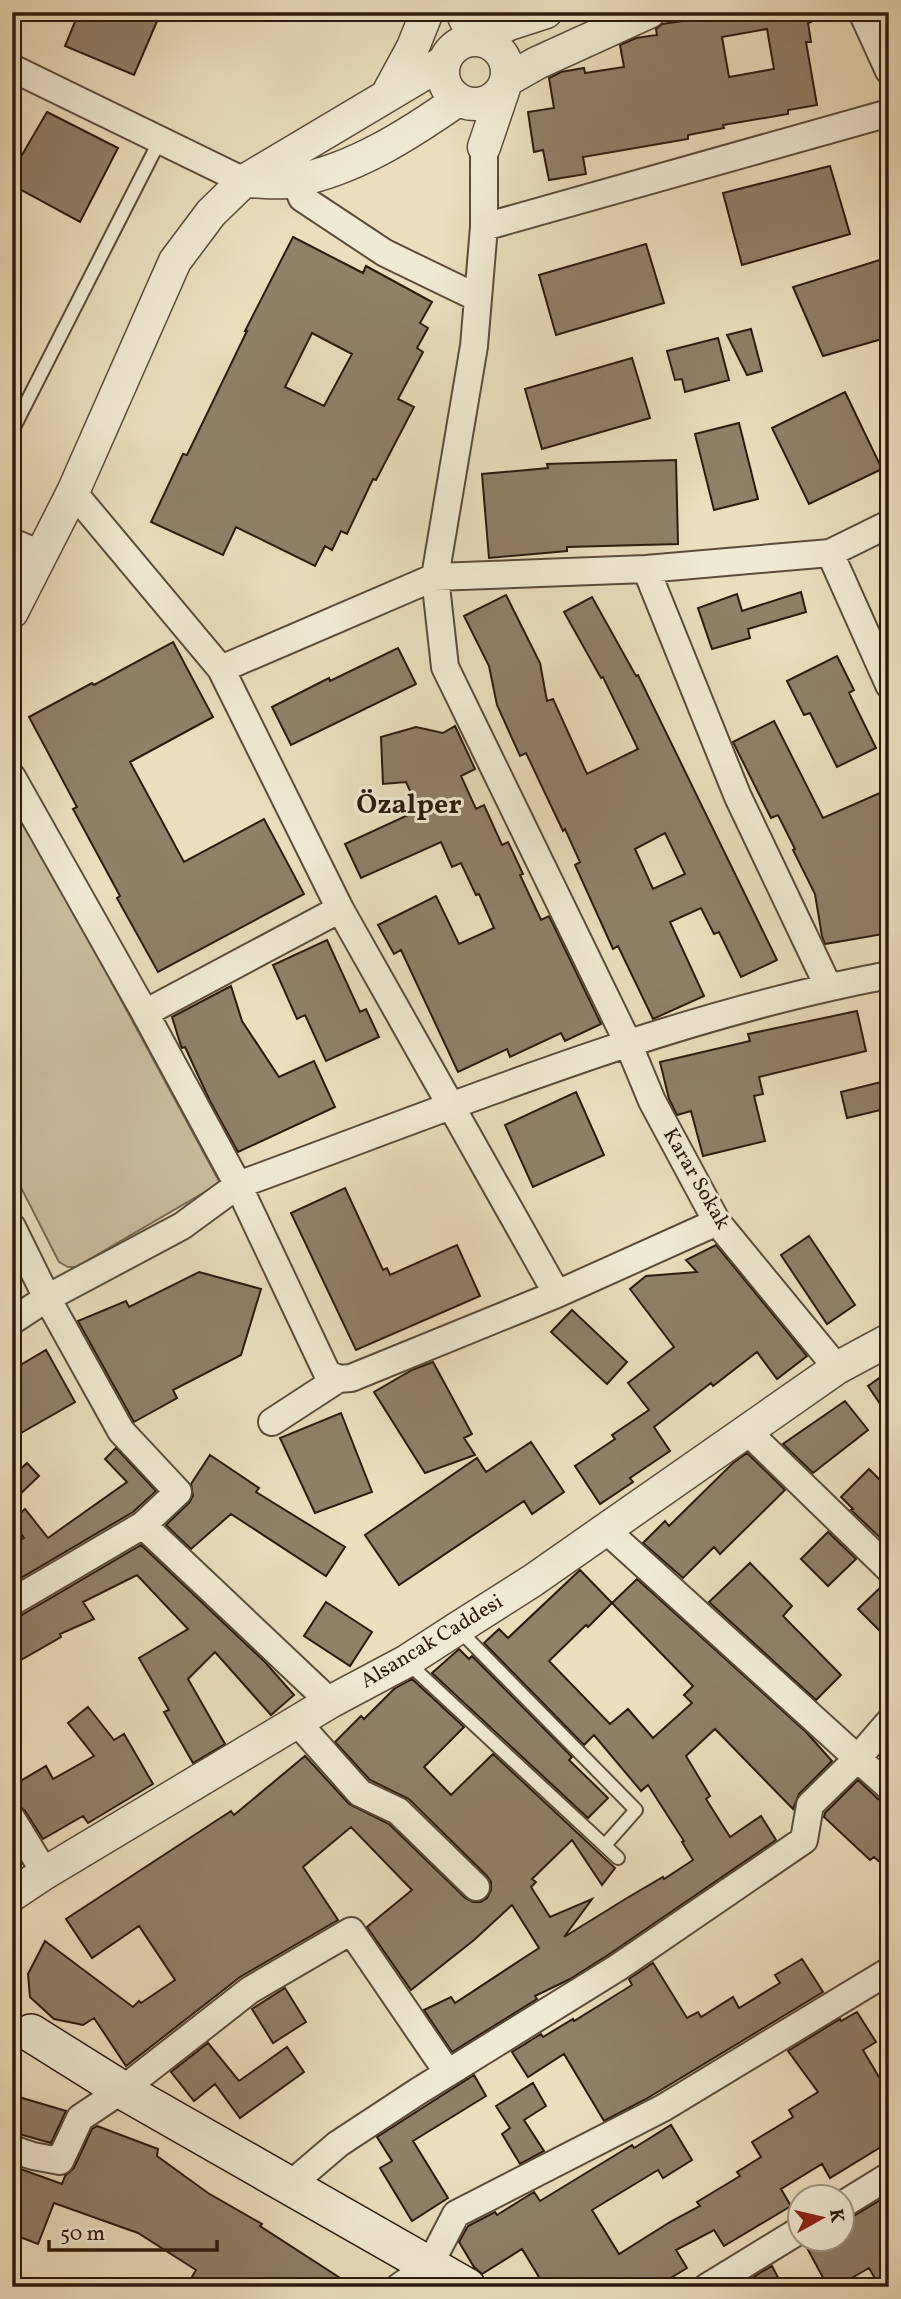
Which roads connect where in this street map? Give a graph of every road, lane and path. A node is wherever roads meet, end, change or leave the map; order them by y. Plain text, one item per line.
1 (429, 12) edge
2 (649, 12) edge
3 (862, 12) edge
4 (542, 13) edge
5 (471, 30) edge
6 (445, 60) junction
7 (12, 68) edge
8 (889, 71) edge
9 (505, 84) junction
10 (387, 94) junction
11 (460, 100) junction
12 (889, 113) edge
13 (160, 140) junction
14 (484, 147) junction
15 (244, 181) junction
16 (295, 181) junction
17 (484, 227) junction
18 (478, 298) junction
19 (12, 432) edge
20 (73, 492) junction
21 (889, 524) edge
22 (12, 542) edge
23 (830, 553) junction
24 (41, 554) junction
25 (646, 569) junction
26 (435, 577) junction
27 (12, 612) edge
28 (222, 668) junction
29 (889, 685) edge
30 (12, 777) edge
31 (340, 908) junction
32 (883, 983) edge
33 (828, 986) junction
34 (145, 1013) junction
35 (628, 1043) junction
36 (453, 1107) junction
37 (238, 1185) junction
38 (717, 1222) junction
39 (12, 1227) edge
40 (557, 1294) junction
41 (47, 1298) junction
42 (12, 1321) edge
43 (883, 1352) edge
44 (838, 1368) junction
45 (338, 1379) junction
46 (272, 1422) dead end
47 (747, 1432) junction
48 (143, 1525) junction
49 (606, 1530) junction
50 (889, 1569) edge
51 (12, 1602) edge
52 (458, 1628) junction
53 (407, 1661) junction
54 (330, 1702) junction
55 (297, 1722) junction
56 (889, 1722) edge
57 (857, 1759) junction
58 (889, 1787) edge
59 (12, 1819) edge
60 (605, 1845) junction
61 (618, 1858) dead end
62 (45, 1873) junction
63 (476, 1887) dead end
64 (12, 1895) edge
65 (889, 1972) edge
66 (18, 2026) edge
67 (448, 2073) junction
68 (122, 2090) junction
69 (12, 2149) edge
70 (889, 2176) edge
71 (290, 2185) junction
72 (856, 2196) edge
73 (786, 2239) edge
74 (429, 2266) junction
75 (400, 2287) edge
76 (467, 2287) edge
77 (707, 2287) edge

1 - 6 street
1 - 10 street
2 - 9 street
3 - 8 street
4 - 5 street
5 - 6 street
5 - 9 street
6 - 10 street
6 - 11 street
7 - 13 street
9 - 11 street
9 - 14 street
10 - 15 street
11 - 14 street
11 - 16 street
12 - 17 street
13 - 15 street
13 - 19 lane
14 - 17 street, Karar Sokak
15 - 16 street
15 - 20 street
16 - 18 street
17 - 18 street, Karar Sokak
18 - 26 street, Karar Sokak
20 - 24 street
20 - 28 street
21 - 23 street
22 - 24 street
23 - 25 street
23 - 29 street
24 - 27 street
25 - 26 street
25 - 33 street
26 - 28 street
26 - 35 street, Karar Sokak
28 - 31 street
30 - 34 street
31 - 34 street
31 - 36 street
32 - 33 street
33 - 35 street
34 - 37 street
35 - 36 street
35 - 38 street, Karar Sokak
36 - 37 street
36 - 40 street
37 - 41 street
37 - 45 street
38 - 40 street
38 - 44 street, Karar Sokak
39 - 41 street
40 - 45 street
41 - 42 street
41 - 48 street
43 - 44 street, Alsancak Caddesi
44 - 47 street, Alsancak Caddesi
45 - 46 street
47 - 49 street, Alsancak Caddesi
47 - 50 street
48 - 51 street
48 - 54 street
49 - 52 street, Alsancak Caddesi
49 - 57 street
52 - 53 street, Alsancak Caddesi
52 - 60 lane
53 - 54 street, Alsancak Caddesi
53 - 60 lane
54 - 55 street, Alsancak Caddesi
55 - 62 street, Alsancak Caddesi
55 - 63 street
56 - 57 street
57 - 58 street
57 - 67 street
59 - 62 street
60 - 61 lane
62 - 64 street, Alsancak Caddesi
65 - 74 street
66 - 68 main road
67 - 68 street
67 - 71 street
68 - 69 street
68 - 71 main road
70 - 72 street
71 - 74 main road
73 - 77 street
74 - 75 street
74 - 76 main road

